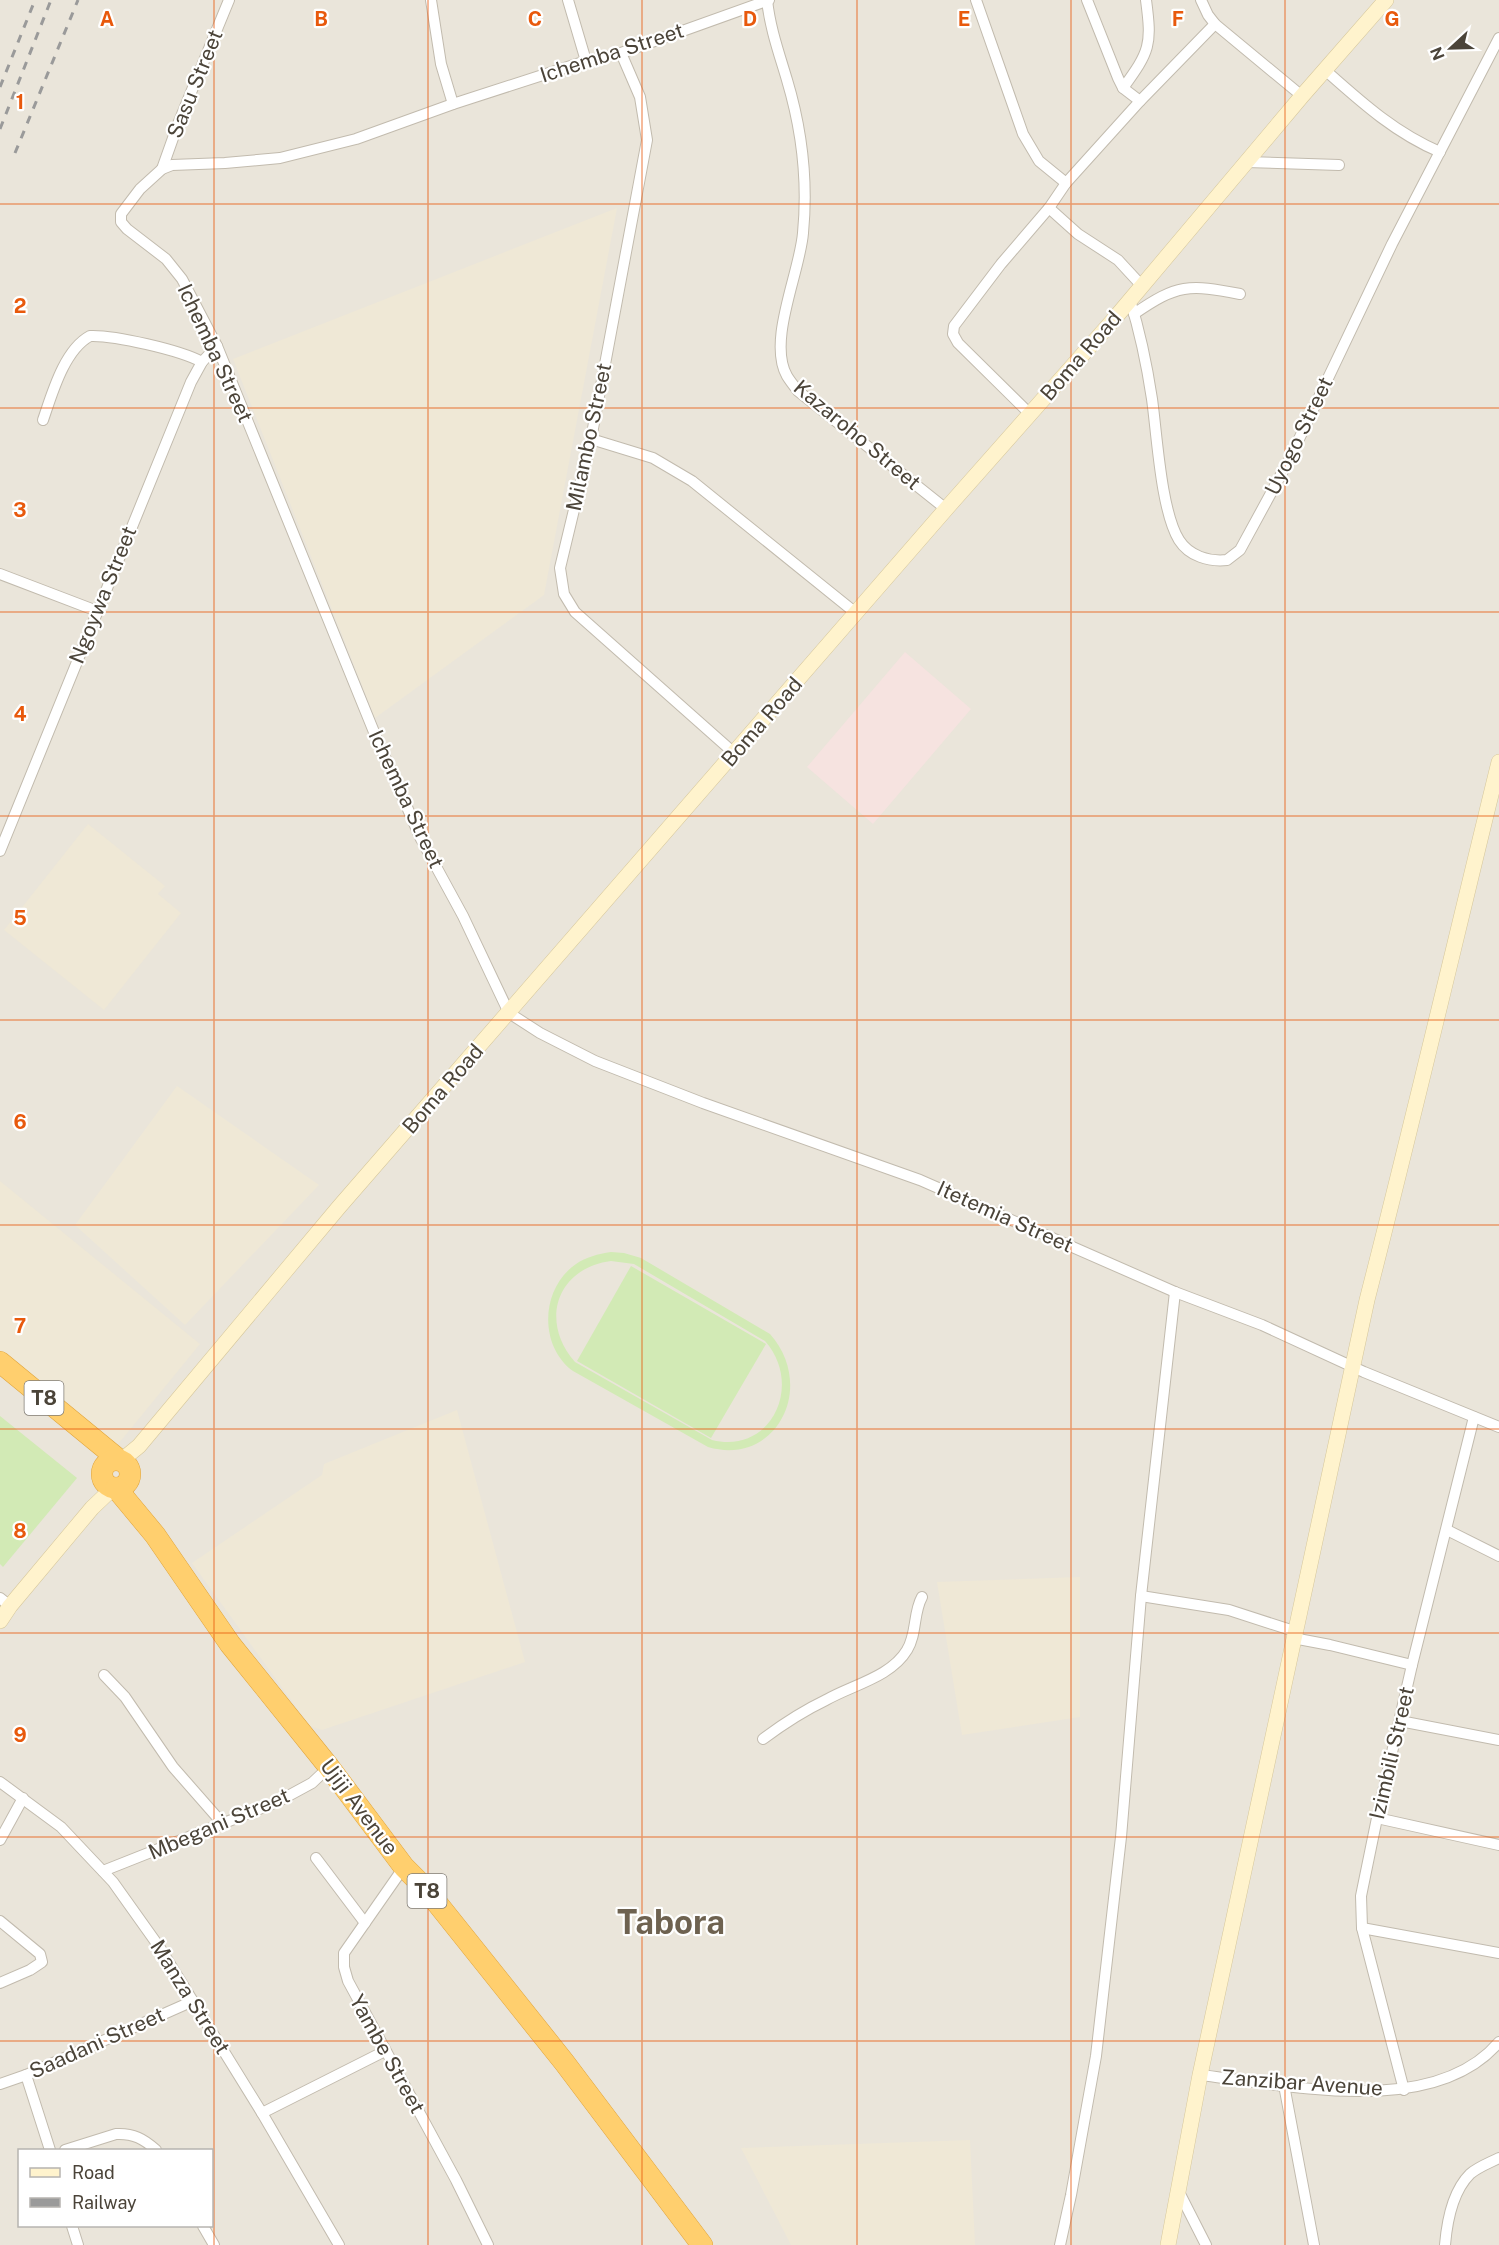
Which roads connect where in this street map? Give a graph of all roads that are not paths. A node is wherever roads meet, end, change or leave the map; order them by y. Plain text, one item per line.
1 (229, 0) edge
2 (431, 0) edge
3 (568, 0) edge
4 (767, 0) edge
5 (976, 0) edge
6 (1087, 0) edge
7 (1146, 0) edge
8 (1202, 0) edge
9 (1386, 0) edge
10 (1215, 24) junction
11 (1499, 38) edge
12 (621, 53) junction
13 (586, 61) junction
14 (1325, 70) junction
15 (1123, 88) junction
16 (1302, 96) junction
17 (1140, 101) junction
18 (453, 104) junction
19 (1440, 152) junction
20 (1246, 162) junction
21 (1339, 165) dead end
22 (162, 169) junction
23 (1066, 183) junction
24 (1049, 208) junction
25 (1142, 286) junction
26 (1240, 294) dead end
27 (1132, 307) junction
28 (217, 346) junction
29 (202, 362) junction
30 (1030, 414) junction
31 (43, 420) dead end
32 (591, 439) junction
33 (946, 509) junction
34 (0, 574) edge
35 (96, 611) junction
36 (857, 614) junction
37 (734, 753) junction
38 (1499, 762) edge
39 (0, 850) edge
40 (509, 1013) junction
41 (1175, 1292) junction
42 (0, 1362) edge
43 (1353, 1367) junction
44 (1474, 1417) junction
45 (1499, 1427) edge
46 (117, 1474) junction
47 (1447, 1530) junction
48 (1499, 1556) edge
49 (1141, 1596) junction
50 (922, 1597) dead end
51 (5, 1602) edge
52 (0, 1621) edge
53 (1294, 1634) junction
54 (1412, 1665) junction
55 (104, 1675) dead end
56 (1400, 1721) junction
57 (763, 1739) dead end
58 (1499, 1740) edge
59 (329, 1767) junction
60 (0, 1782) edge
61 (23, 1798) junction
62 (1377, 1818) junction
63 (223, 1824) junction
64 (0, 1840) edge
65 (1499, 1845) edge
66 (316, 1858) dead end
67 (405, 1867) junction
68 (103, 1871) junction
69 (0, 1921) edge
70 (365, 1923) junction
71 (1362, 1928) junction
72 (1499, 1953) edge
73 (0, 1983) edge
74 (193, 2001) junction
75 (1499, 2042) edge
76 (385, 2051) junction
77 (26, 2075) junction
78 (1200, 2075) junction
79 (0, 2084) edge
80 (1284, 2085) junction
81 (1404, 2090) junction
82 (262, 2113) junction
83 (49, 2149) edge
84 (71, 2149) edge
85 (154, 2149) edge
86 (1499, 2158) edge
87 (1179, 2192) junction
88 (72, 2227) edge
89 (204, 2227) edge
90 (78, 2245) edge
91 (214, 2245) edge
92 (339, 2245) edge
93 (488, 2245) edge
94 (702, 2245) edge
95 (1060, 2245) edge
96 (1168, 2245) edge
97 (1206, 2245) edge
98 (1314, 2245) edge
99 (1445, 2245) edge

1 - 22 street, Sasu Street
2 - 18 street
3 - 13 street
4 - 12 street, Ichemba Street
4 - 33 street, Kazaroho Street
5 - 23 street
6 - 15 street
7 - 15 street
8 - 10 street
9 - 14 main road, Boma Road
10 - 16 street
10 - 17 street
11 - 19 street, Uyogo Street
12 - 13 street, Ichemba Street
12 - 32 street, Milambo Street
13 - 18 street, Ichemba Street
14 - 16 main road, Boma Road
14 - 19 street
15 - 17 street
16 - 20 main road, Boma Road
17 - 23 street
18 - 22 street, Ichemba Street
19 - 27 street, Uyogo Street
20 - 21 street
20 - 25 main road, Boma Road
22 - 28 street, Ichemba Street
23 - 24 street
24 - 25 street
24 - 30 street
25 - 27 main road, Boma Road
26 - 27 street
27 - 30 main road, Boma Road
28 - 29 street, Ngoywa Street
28 - 40 street, Ichemba Street
29 - 31 street
29 - 35 street, Ngoywa Street
30 - 33 main road, Boma Road
32 - 36 street
32 - 37 street, Milambo Street
33 - 36 main road, Boma Road
34 - 35 street
35 - 39 street, Ngoywa Street
36 - 37 main road, Boma Road
37 - 40 main road, Boma Road
38 - 43 main road
40 - 41 street, Itetemia Street
40 - 46 main road, Boma Road
41 - 43 street, Itetemia Street
41 - 49 street
42 - 46 highway, T8
43 - 44 street, Itetemia Street
43 - 53 main road
44 - 45 street, Itetemia Street
44 - 47 street, Izimbili Street
46 - 51 main road, Boma Road
46 - 59 highway, Ujiji Avenue / T8
47 - 48 street
47 - 54 street, Izimbili Street
49 - 53 street
49 - 95 street
50 - 57 street
51 - 52 main road, Boma Road
53 - 54 street
53 - 78 main road
54 - 56 street, Izimbili Street
55 - 63 street
56 - 58 street
56 - 62 street, Izimbili Street
59 - 63 street, Mbegani Street
59 - 67 highway, Ujiji Avenue / T8
60 - 61 street, Manza Street
61 - 64 street
61 - 68 street, Manza Street
62 - 65 street
62 - 71 street, Izimbili Street
63 - 68 street, Mbegani Street
66 - 70 street
67 - 70 street, Yambe Street
67 - 94 highway, Ujiji Avenue / T8
68 - 74 street, Manza Street
69 - 73 street
70 - 76 street, Yambe Street
71 - 72 street
71 - 81 street, Izimbili Street
74 - 77 street, Saadani Street
74 - 82 street, Manza Street
75 - 81 street, Zanzibar Avenue
76 - 82 street
76 - 93 street, Yambe Street
77 - 79 street, Saadani Street
77 - 83 street
78 - 80 street, Zanzibar Avenue
78 - 87 main road
80 - 81 street, Zanzibar Avenue
80 - 98 street
82 - 92 street, Manza Street
84 - 85 street
86 - 99 street
87 - 96 main road
87 - 97 street
88 - 90 street
89 - 91 street

